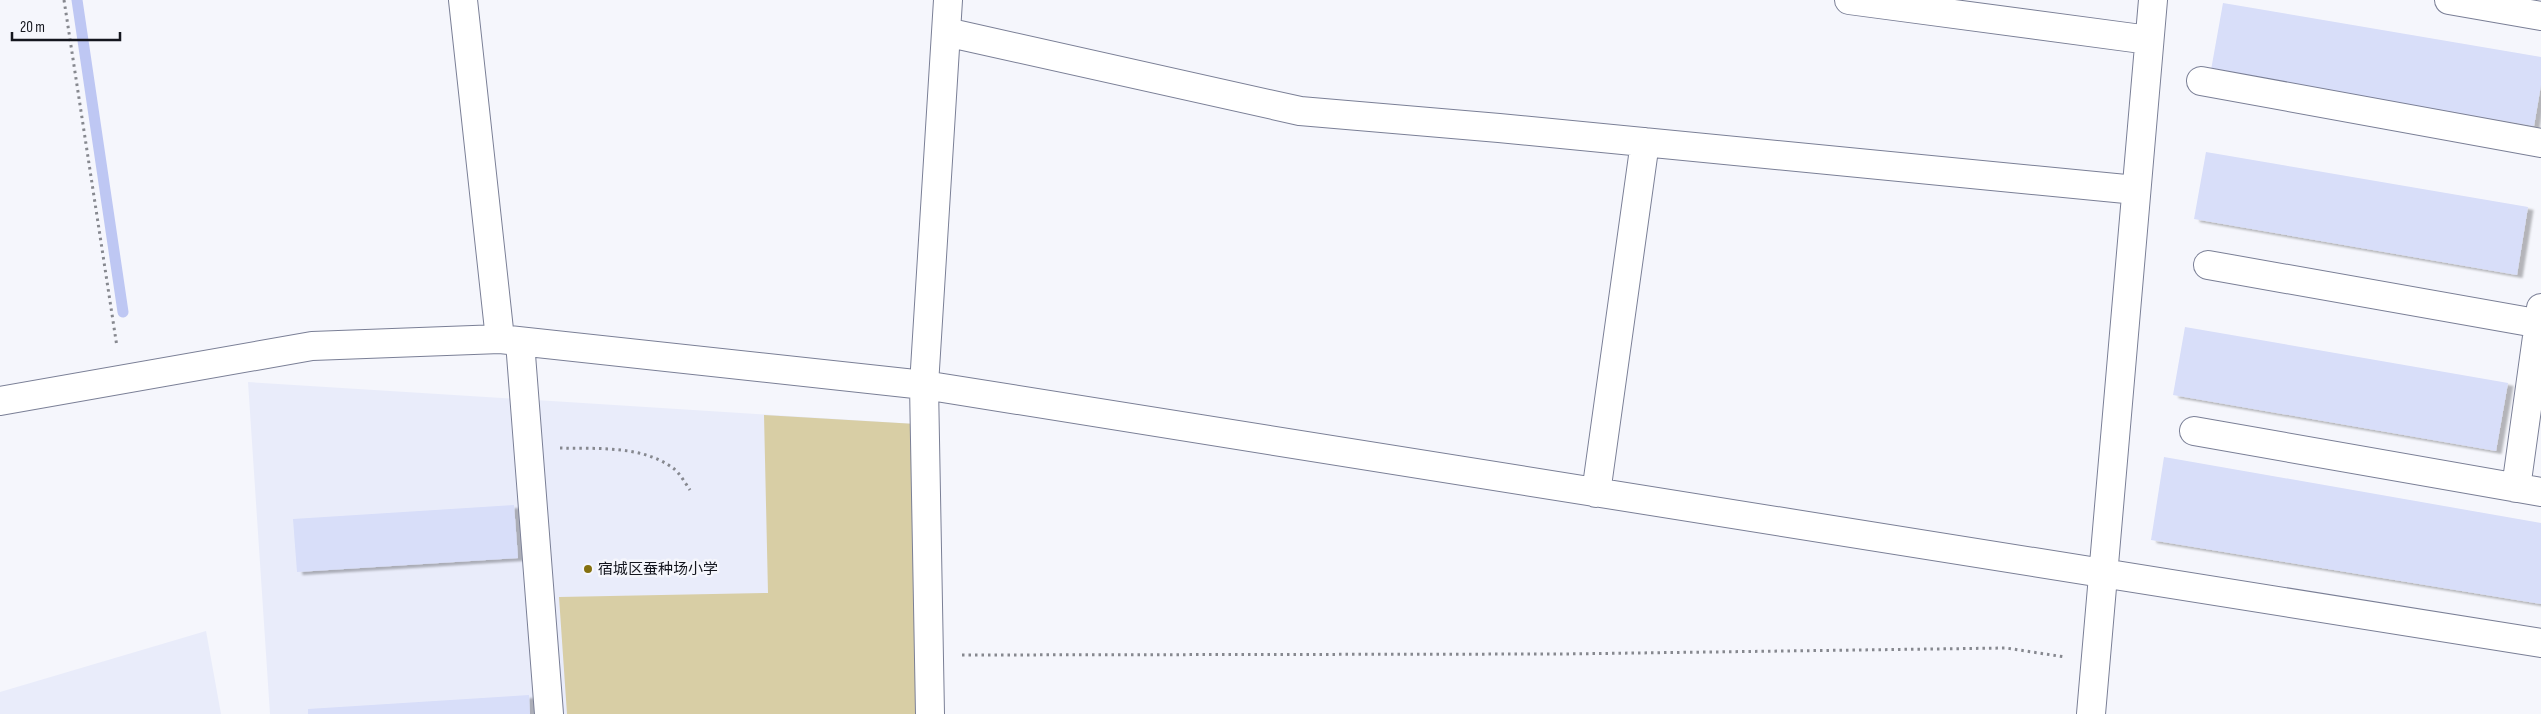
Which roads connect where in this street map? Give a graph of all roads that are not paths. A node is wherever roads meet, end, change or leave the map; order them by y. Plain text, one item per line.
1 (463, 0) edge
2 (948, 0) edge
3 (1849, 0) edge
4 (2153, 0) edge
5 (2449, 0) edge
6 (2541, 16) edge
7 (946, 32) junction
8 (2149, 40) junction
9 (2201, 81) dead end
10 (1646, 142) junction
11 (2541, 143) edge
12 (2136, 190) junction
13 (2208, 265) dead end
14 (2540, 319) edge
15 (510, 341) junction
16 (924, 385) junction
17 (0, 401) edge
18 (2194, 431) dead end
19 (2528, 490) edge
20 (1596, 493) junction
21 (2103, 574) junction
22 (2541, 643) edge
23 (549, 714) edge
24 (930, 714) edge
25 (2091, 714) edge

1 - 15 street
2 - 7 street
3 - 8 street
4 - 8 street
5 - 6 street
7 - 10 street
7 - 16 street
8 - 12 street
9 - 11 street
10 - 12 street
10 - 20 street
12 - 21 street
13 - 14 street
14 - 19 street
15 - 16 street
15 - 17 street
15 - 23 street
16 - 20 street
16 - 24 street
18 - 19 street
20 - 21 street
21 - 22 street
21 - 25 street

